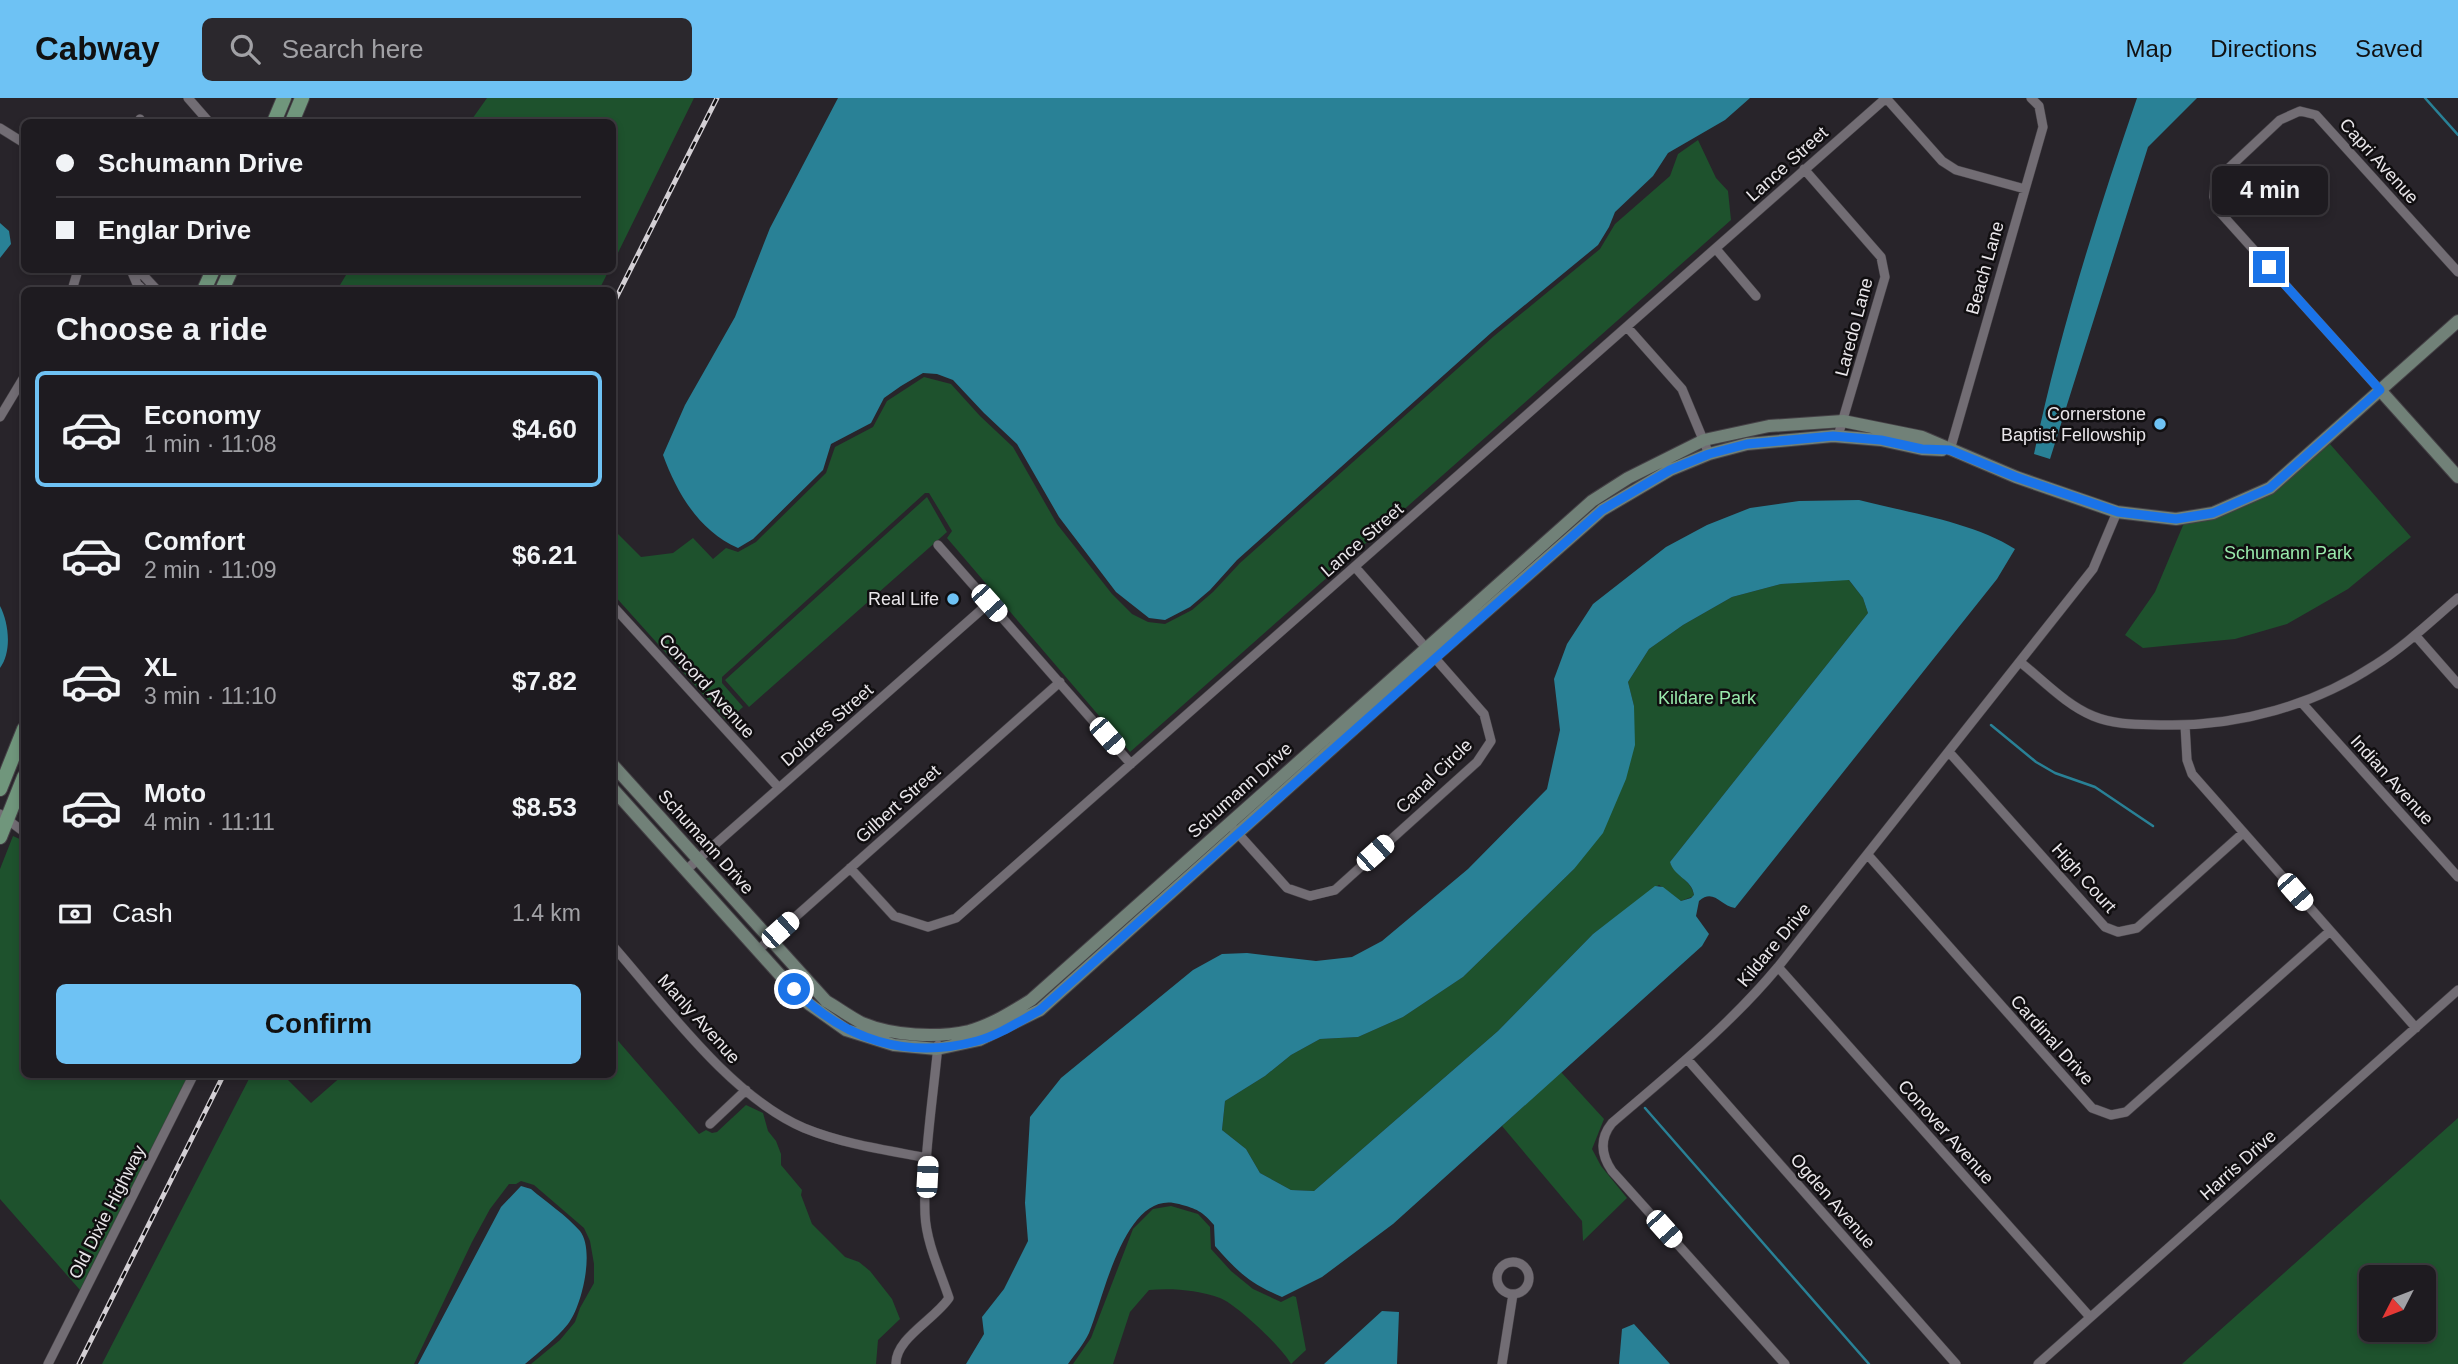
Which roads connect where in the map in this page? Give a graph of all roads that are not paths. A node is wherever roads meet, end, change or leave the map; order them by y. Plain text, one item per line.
1 (188, 98) edge
2 (284, 98) edge
3 (302, 98) edge
4 (1886, 98) edge
5 (2031, 98) edge
6 (206, 119) edge
7 (275, 119) edge
8 (293, 119) edge
9 (0, 128) edge
10 (21, 141) edge
11 (1804, 169) junction
12 (2025, 189) junction
13 (1716, 249) junction
14 (2458, 272) edge
15 (138, 273) edge
16 (154, 287) edge
17 (1756, 296) dead end
18 (2458, 321) edge
19 (1627, 327) junction
20 (21, 382) edge
21 (2380, 390) junction
22 (0, 417) edge
23 (1843, 421) junction
24 (1838, 436) junction
25 (1704, 440) junction
26 (1950, 450) junction
27 (1709, 454) junction
28 (2458, 477) edge
29 (2118, 512) junction
30 (938, 545) dead end
31 (1355, 567) junction
32 (2458, 598) edge
33 (989, 603) junction
34 (616, 609) edge
35 (2415, 635) junction
36 (1430, 652) junction
37 (2020, 662) junction
38 (1059, 682) junction
39 (2458, 684) edge
40 (2302, 703) junction
41 (2185, 725) junction
42 (21, 736) edge
43 (1949, 752) junction
44 (1131, 764) junction
45 (616, 768) edge
46 (627, 780) junction
47 (21, 783) edge
48 (616, 788) edge
49 (779, 788) junction
50 (0, 789) edge
51 (616, 792) edge
52 (4, 817) edge
53 (1233, 827) junction
54 (21, 830) edge
55 (2243, 833) junction
56 (0, 837) edge
57 (1868, 855) junction
58 (698, 859) junction
59 (850, 868) junction
60 (686, 870) junction
61 (2458, 877) edge
62 (2330, 931) junction
63 (769, 940) junction
64 (758, 950) junction
65 (616, 951) edge
66 (1777, 967) junction
67 (2458, 990) edge
68 (2416, 1028) junction
69 (939, 1035) junction
70 (937, 1049) junction
71 (1687, 1059) junction
72 (192, 1078) edge
73 (746, 1090) junction
74 (710, 1124) dead end
75 (928, 1158) junction
76 (1513, 1294) dead end
77 (2091, 1317) junction
78 (48, 1364) edge
79 (896, 1364) edge
80 (1502, 1364) edge
81 (1785, 1364) edge
82 (1956, 1364) edge
83 (2038, 1364) edge

1 - 6 street
2 - 7 main road
3 - 8 main road
4 - 11 street, Lance Street
4 - 12 street
5 - 12 street, Beach Lane
9 - 10 street
11 - 13 street, Lance Street
11 - 23 street, Laredo Lane
12 - 26 street, Beach Lane
13 - 17 street
13 - 19 street, Lance Street
14 - 21 street, Capri Avenue
15 - 16 street
18 - 21 street, Schumann Drive
19 - 25 street
19 - 31 street, Lance Street
20 - 22 street
21 - 28 street
21 - 29 street, Schumann Drive
23 - 24 street, Laredo Lane
23 - 25 street, Schumann Drive
23 - 26 street, Schumann Drive
24 - 26 street, Schumann Drive
24 - 27 street, Schumann Drive
25 - 27 street
25 - 36 street, Schumann Drive
26 - 29 street, Schumann Drive
27 - 36 street, Schumann Drive
29 - 37 street, Kildare Drive
30 - 33 street
31 - 36 street, Canal Circle
31 - 44 street, Lance Street
32 - 35 street
33 - 38 street
33 - 49 street, Dolores Street
34 - 49 street, Concord Avenue
35 - 39 street
35 - 40 street
36 - 53 street, Schumann Drive
36 - 53 street, Canal Circle
37 - 41 street
37 - 43 street, Kildare Drive
38 - 44 street
38 - 59 street, Gilbert Street
40 - 41 street
40 - 61 street, Indian Avenue
41 - 55 street
42 - 50 main road
43 - 55 street, High Court
43 - 57 street, Kildare Drive
44 - 59 street, Lance Street
45 - 46 street, Schumann Drive
46 - 48 street
46 - 58 street, Schumann Drive
47 - 52 main road
49 - 58 street, Dolores Street
51 - 60 street, Schumann Drive
52 - 54 street
52 - 56 main road
53 - 69 street, Schumann Drive
53 - 70 street, Schumann Drive
55 - 62 street
57 - 62 street, Cardinal Drive
57 - 66 street, Kildare Drive
58 - 60 street, Dolores Street
58 - 63 street, Schumann Drive
59 - 63 street, Gilbert Street
60 - 64 street, Schumann Drive
62 - 68 street
63 - 64 street, Gilbert Street
63 - 69 street, Schumann Drive
64 - 70 street, Schumann Drive
65 - 73 street, Manly Avenue
66 - 71 street, Kildare Drive
66 - 77 street, Conover Avenue
67 - 68 street, Harris Drive
68 - 77 street, Harris Drive
69 - 70 street
70 - 75 street
71 - 81 street, Kildare Drive
71 - 82 street, Ogden Avenue
72 - 78 street, Old Dixie Highway
73 - 74 street
73 - 75 street, Manly Avenue
75 - 79 street
76 - 80 street
77 - 83 street, Harris Drive

